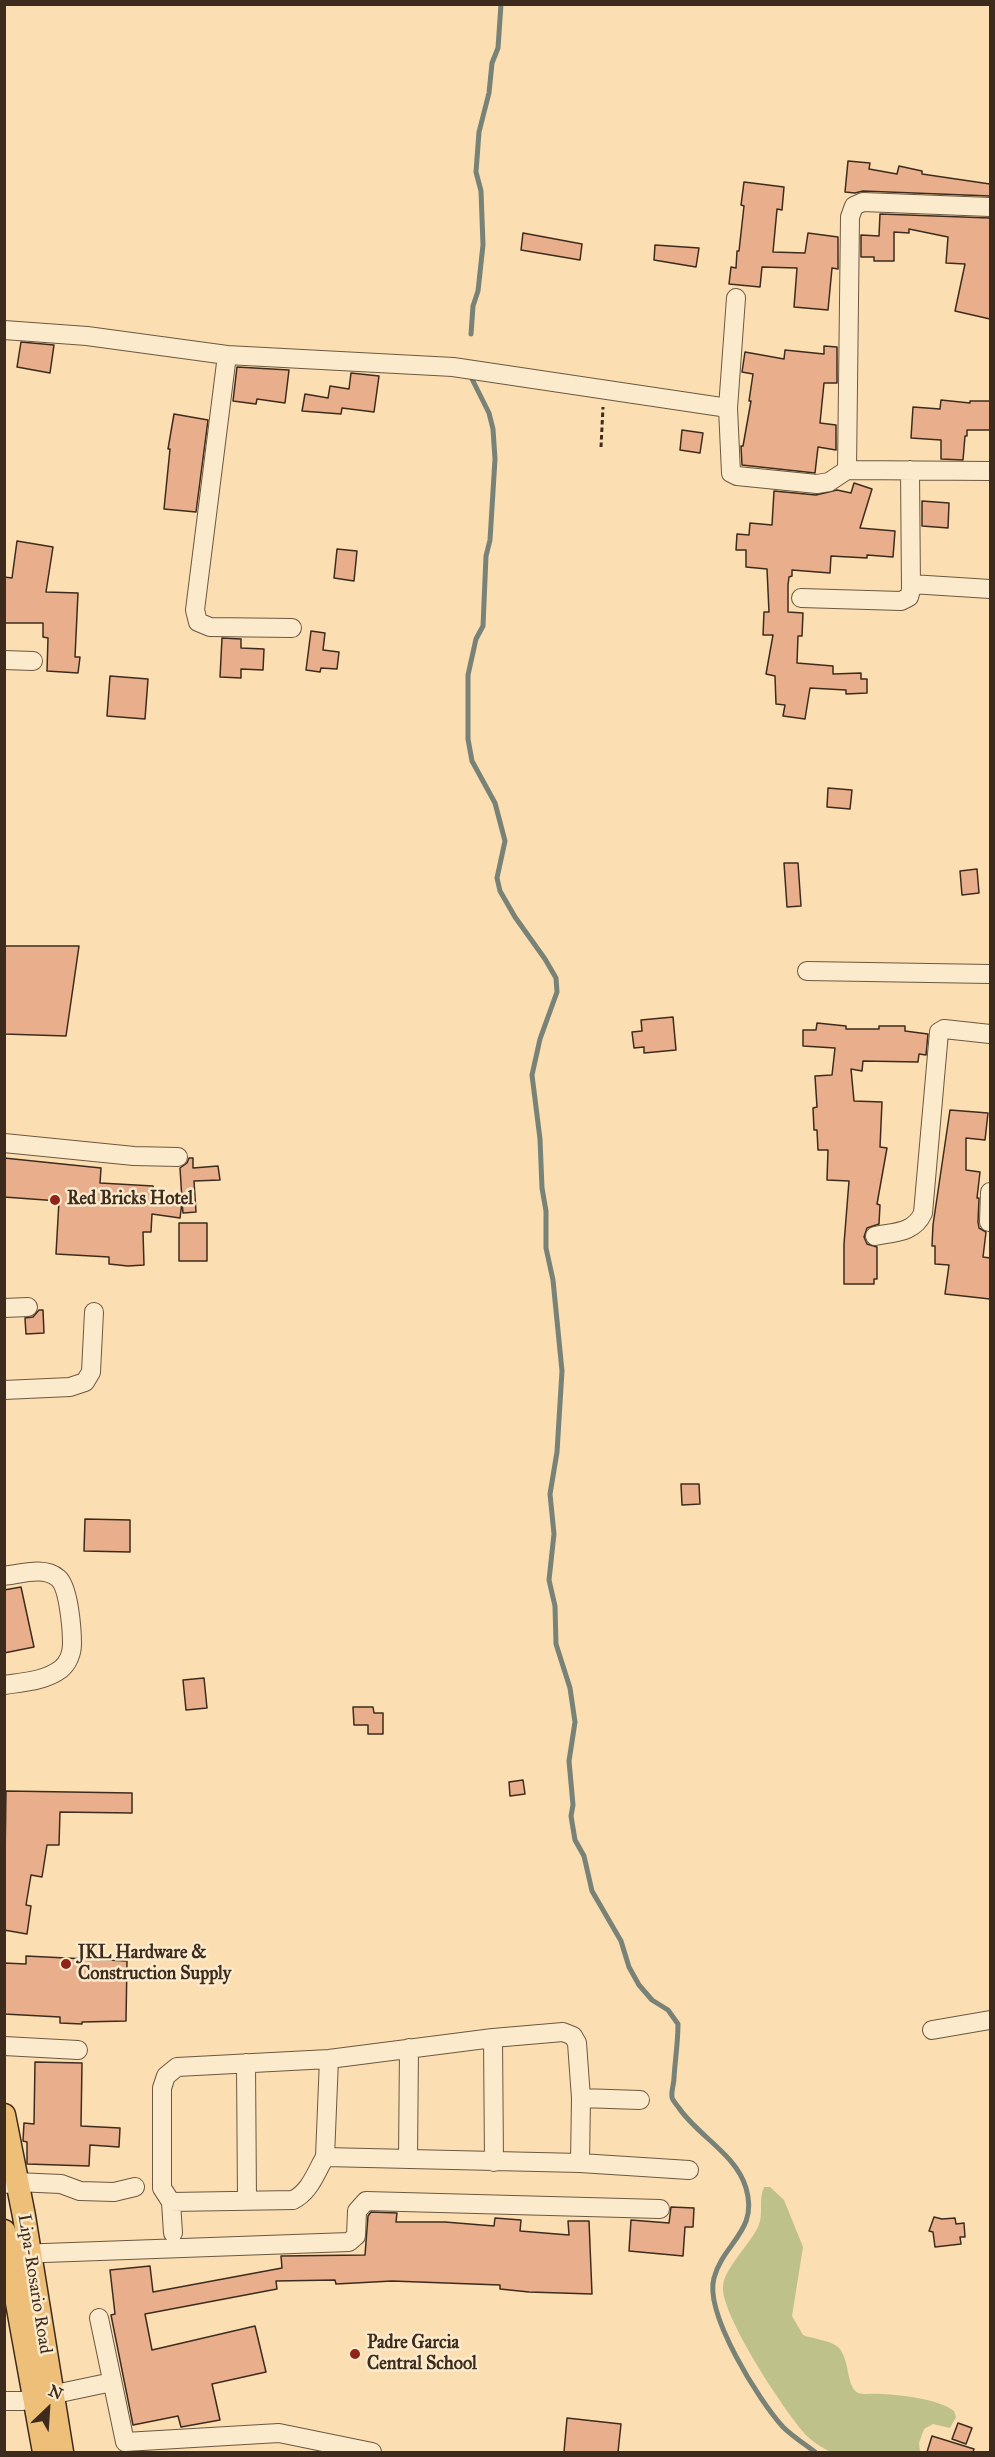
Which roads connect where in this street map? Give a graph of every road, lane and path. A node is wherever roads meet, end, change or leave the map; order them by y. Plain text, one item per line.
1 (990, 207) edge
2 (736, 298) dead end
3 (4, 330) edge
4 (227, 355) junction
5 (604, 389) junction
6 (728, 408) junction
7 (601, 447) dead end
8 (847, 470) junction
9 (910, 470) junction
10 (990, 471) edge
11 (910, 584) junction
12 (990, 589) edge
13 (801, 598) dead end
14 (292, 628) dead end
15 (4, 660) edge
16 (33, 661) dead end
17 (807, 970) dead end
18 (990, 975) edge
19 (990, 1034) edge
20 (4, 1143) edge
21 (178, 1157) dead end
22 (990, 1192) edge
23 (989, 1222) edge
24 (875, 1236) dead end
25 (27, 1307) dead end
26 (4, 1308) edge
27 (94, 1312) dead end
28 (4, 1390) edge
29 (4, 1576) edge
30 (4, 1685) edge
31 (990, 2020) edge
32 (932, 2030) dead end
33 (493, 2038) junction
34 (4, 2046) edge
35 (409, 2048) junction
36 (78, 2050) dead end
37 (329, 2059) junction
38 (246, 2063) junction
39 (581, 2098) junction
40 (640, 2100) dead end
41 (4, 2115) edge
42 (326, 2157) junction
43 (408, 2159) junction
44 (494, 2162) junction
45 (580, 2163) junction
46 (688, 2170) dead end
47 (10, 2183) edge
48 (166, 2195) junction
49 (247, 2200) junction
50 (660, 2209) dead end
51 (4, 2231) edge
52 (173, 2233) dead end
53 (19, 2254) junction
54 (99, 2318) dead end
55 (112, 2382) junction
56 (43, 2397) junction
57 (4, 2401) edge
58 (44, 2452) edge
59 (62, 2452) edge
60 (372, 2452) edge

1 - 8 street
2 - 6 street
3 - 4 street
4 - 5 street
4 - 14 street
5 - 6 street
5 - 7 path
6 - 8 street
8 - 9 street
9 - 10 street
9 - 11 street
11 - 12 street
11 - 13 street
15 - 16 street
17 - 18 street
19 - 24 street
20 - 21 street
22 - 23 street
25 - 26 street
27 - 28 street
29 - 30 street
31 - 32 street
33 - 35 street
33 - 39 street
33 - 44 street
34 - 36 street
35 - 37 street
35 - 43 street
37 - 38 street
37 - 42 street
38 - 48 street
38 - 49 street
39 - 40 street
39 - 45 street
41 - 47 main road, Lipa-Rosario Road
42 - 43 street
42 - 49 street
43 - 44 street
44 - 45 street
45 - 46 street
47 - 48 street
47 - 53 main road, Lipa-Rosario Road
48 - 49 street
48 - 52 street
50 - 53 street
51 - 53 main road, Lipa-Rosario Road
53 - 56 main road, Lipa-Rosario Road
54 - 55 street
55 - 56 street
55 - 60 street
56 - 57 street
56 - 58 main road, Lipa-Rosario Road
56 - 59 main road, Lipa-Rosario Road

